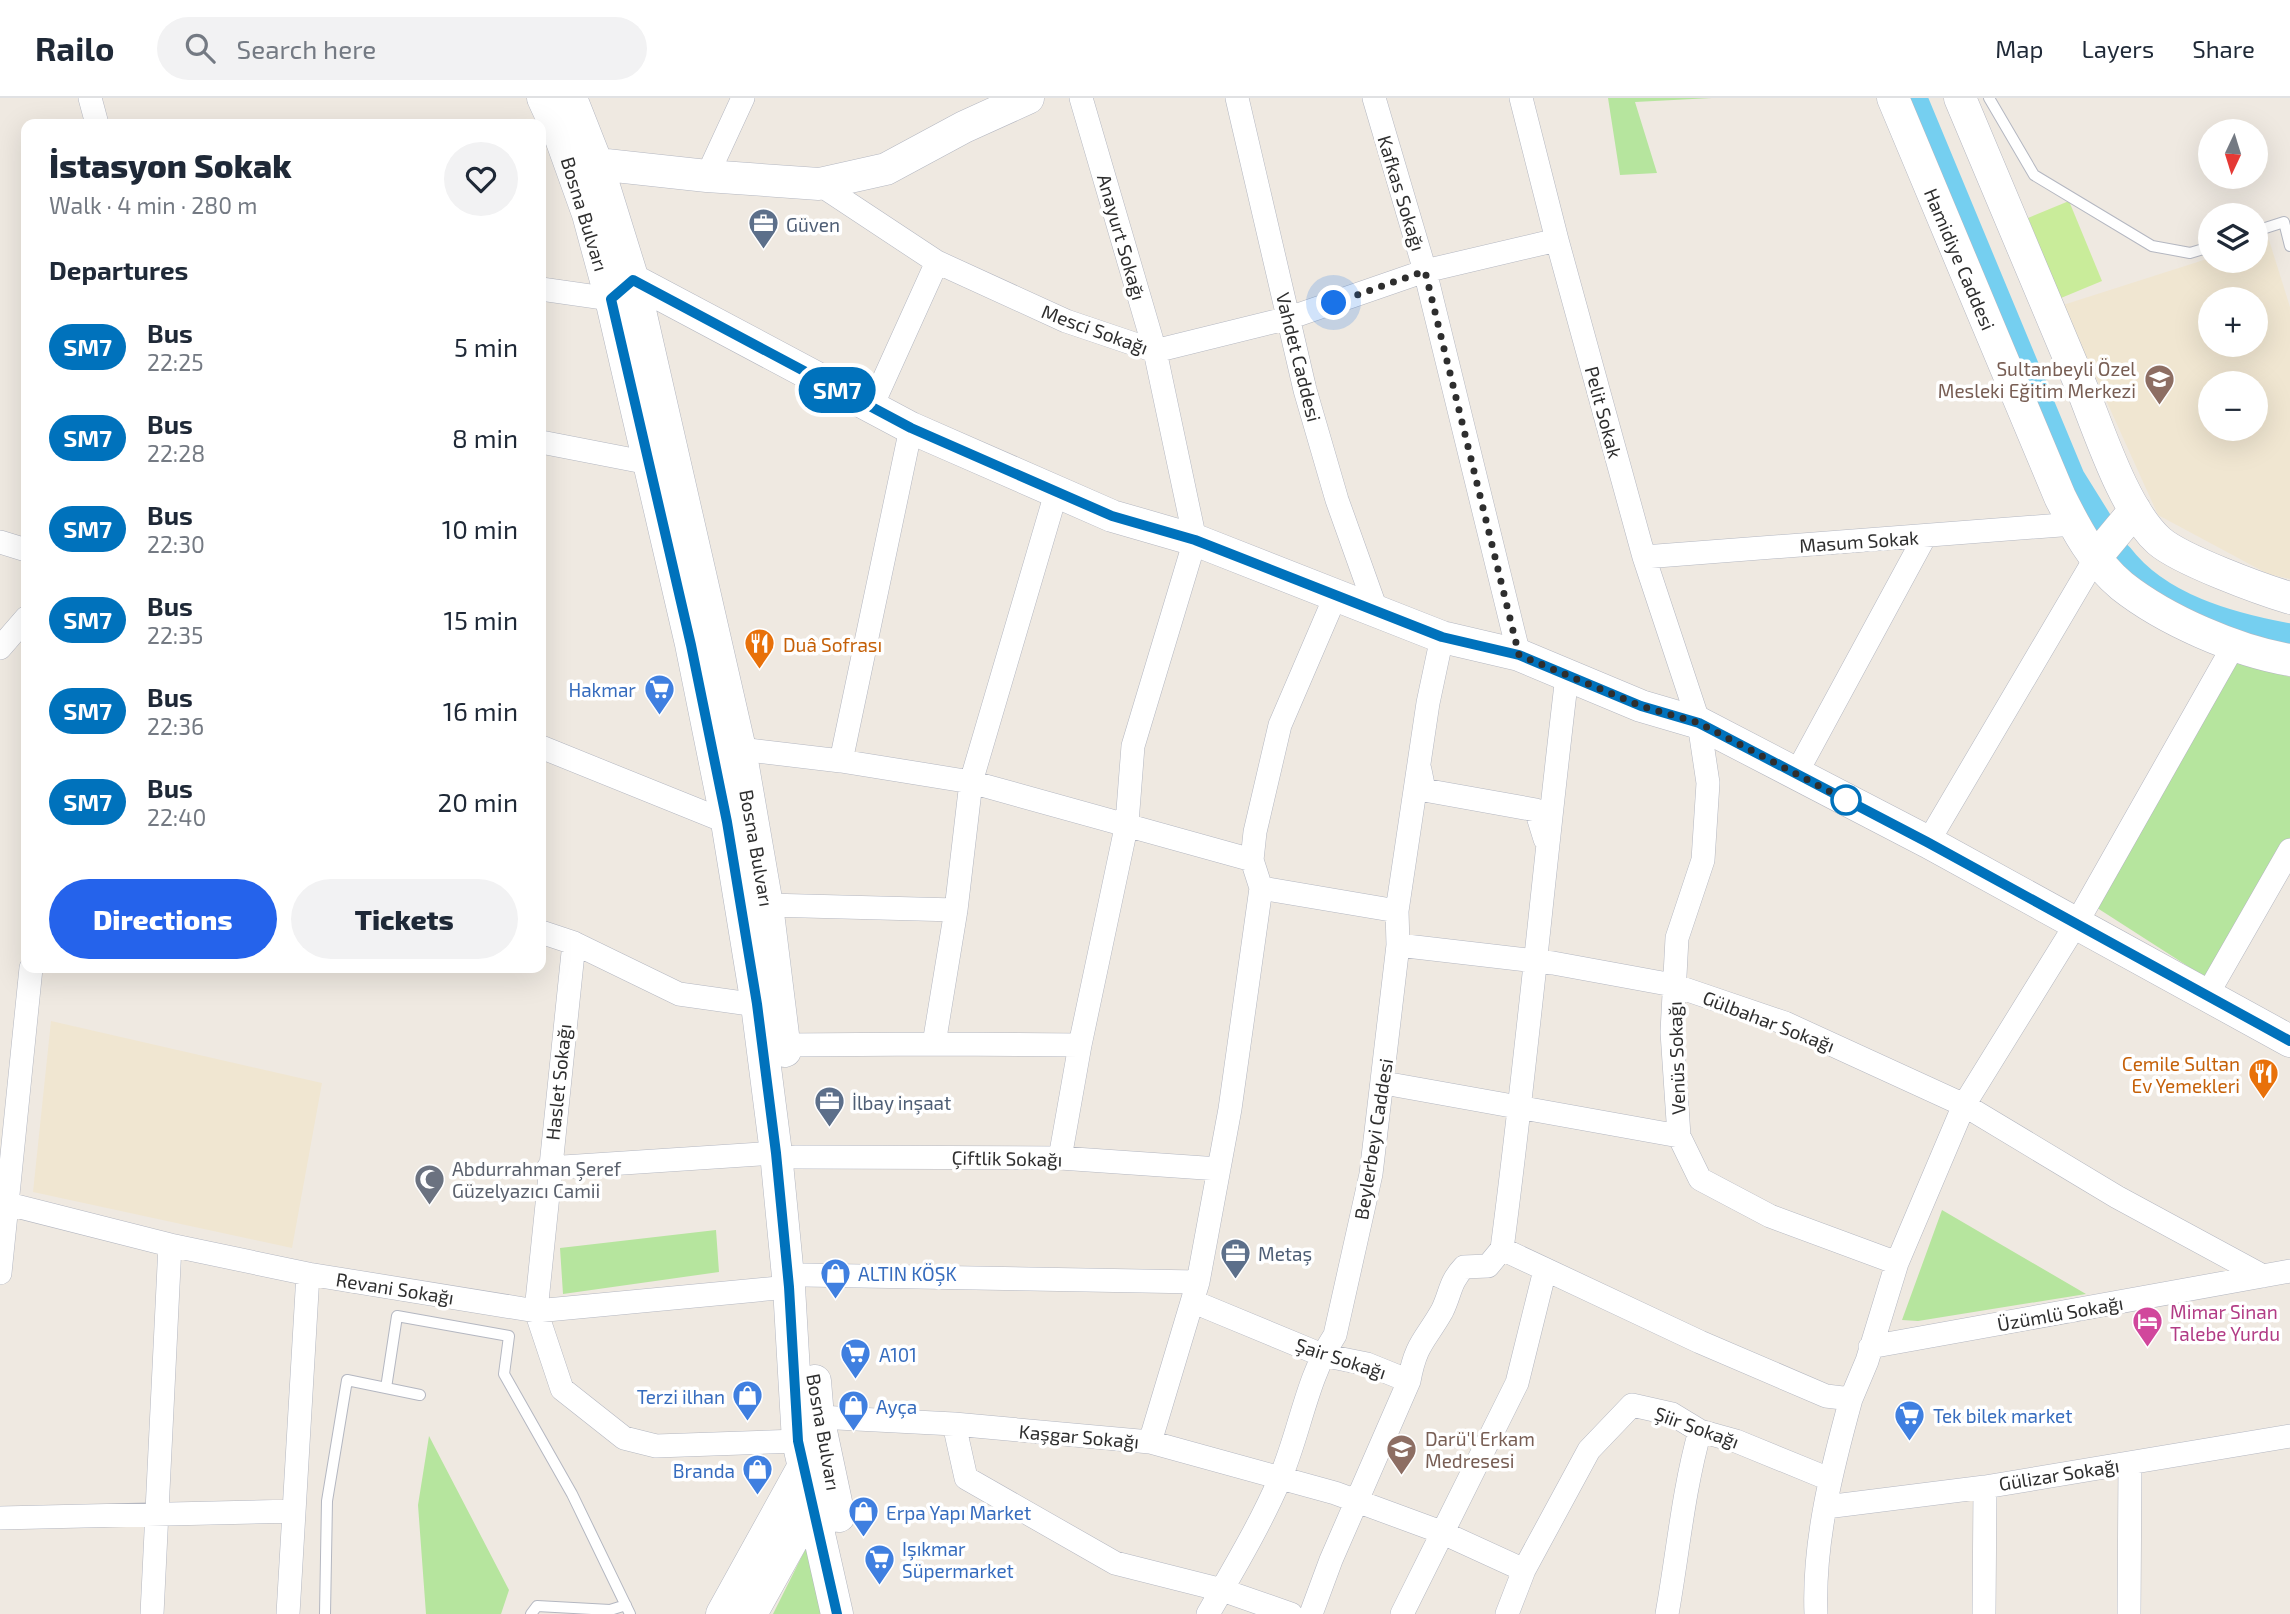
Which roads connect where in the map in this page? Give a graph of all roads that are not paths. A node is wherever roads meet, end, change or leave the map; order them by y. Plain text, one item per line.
1 (90, 98) edge
2 (543, 98) edge
3 (743, 98) edge
4 (1028, 98) edge
5 (1081, 98) edge
6 (1237, 98) edge
7 (1374, 98) edge
8 (1521, 98) edge
9 (1893, 98) edge
10 (1960, 98) edge
11 (1989, 98) edge
12 (577, 102) edge
13 (976, 110) edge
14 (96, 119) edge
15 (597, 164) junction
16 (707, 176) junction
17 (819, 184) junction
18 (2268, 228) edge
19 (1557, 240) junction
20 (2290, 246) edge
21 (2198, 251) edge
22 (937, 262) junction
23 (1425, 271) junction
24 (546, 289) edge
25 (622, 289) junction
26 (1289, 318) junction
27 (1155, 351) junction
28 (871, 408) junction
29 (911, 428) junction
30 (546, 443) edge
31 (649, 463) junction
32 (1056, 493) junction
33 (2135, 510) junction
34 (2074, 524) junction
35 (1924, 536) junction
36 (1195, 540) junction
37 (0, 542) edge
38 (21, 548) edge
39 (1644, 557) junction
40 (2095, 557) junction
41 (1335, 597) junction
42 (2290, 598) edge
43 (1377, 612) junction
44 (21, 624) edge
45 (1442, 637) junction
46 (2234, 645) junction
47 (0, 648) edge
48 (1519, 655) junction
49 (2290, 660) edge
50 (1566, 676) junction
51 (1699, 723) junction
52 (546, 749) edge
53 (740, 749) junction
54 (841, 761) junction
55 (1420, 770) junction
56 (1796, 774) junction
57 (971, 782) junction
58 (727, 822) junction
59 (1126, 823) junction
60 (1927, 842) junction
61 (1549, 850) junction
62 (2290, 850) edge
63 (1252, 860) junction
64 (1261, 888) junction
65 (767, 905) junction
66 (956, 910) junction
67 (1397, 911) junction
68 (2076, 924) junction
69 (546, 934) edge
70 (573, 943) junction
71 (1398, 945) junction
72 (1533, 962) junction
73 (30, 973) edge
74 (1673, 985) junction
75 (2207, 995) junction
76 (757, 1004) junction
77 (2290, 1041) edge
78 (934, 1044) junction
79 (784, 1045) junction
80 (1080, 1045) junction
81 (1384, 1083) junction
82 (1964, 1105) junction
83 (1521, 1106) junction
84 (1679, 1136) junction
85 (785, 1155) junction
86 (1060, 1158) junction
87 (548, 1168) junction
88 (1219, 1169) junction
89 (3, 1203) edge
90 (170, 1245) junction
91 (1502, 1249) junction
92 (1897, 1263) junction
93 (1545, 1270) junction
94 (2290, 1271) edge
95 (0, 1273) edge
96 (308, 1274) junction
97 (2263, 1276) junction
98 (797, 1281) junction
99 (1196, 1292) junction
100 (536, 1311) junction
101 (1870, 1347) junction
102 (1322, 1355) junction
103 (1409, 1381) junction
104 (386, 1388) junction
105 (420, 1395) dead end
106 (1851, 1399) junction
107 (954, 1424) junction
108 (1700, 1432) junction
109 (2290, 1436) edge
110 (624, 1437) joint
111 (1150, 1442) junction
112 (813, 1448) junction
113 (2130, 1462) junction
114 (1280, 1479) junction
115 (1829, 1479) junction
116 (1985, 1487) junction
117 (814, 1501) junction
118 (1357, 1503) junction
119 (1826, 1507) junction
120 (294, 1511) junction
121 (158, 1512) junction
122 (0, 1518) edge
123 (1441, 1532) junction
124 (1524, 1570) junction
125 (1222, 1590) junction
126 (628, 1609) edge
127 (152, 1614) edge
128 (288, 1614) edge
129 (325, 1614) edge
130 (531, 1614) edge
131 (722, 1614) edge
132 (751, 1614) edge
133 (837, 1614) edge
134 (859, 1614) edge
135 (1208, 1614) edge
136 (1291, 1614) edge
137 (1311, 1614) edge
138 (1402, 1614) edge
139 (1507, 1614) edge
140 (1667, 1614) edge
141 (1816, 1614) edge
142 (1983, 1614) edge
143 (2129, 1614) edge

1 - 14 street
2 - 25 street, Bosna Bulvarı
3 - 16 street
4 - 13 street
5 - 27 street, Anayurt Sokağı
6 - 26 street, Vahdet Caddesi
7 - 23 street, Kafkas Sokağı
8 - 19 street, Pelit Sokak
9 - 34 street, Hamidiye Caddesi
10 - 33 street
11 - 21 lane
12 - 15 street, Bosna Bulvarı
13 - 17 street
15 - 16 street
15 - 25 street, Bosna Bulvarı
16 - 17 street
17 - 22 street, Mesci Sokağı
18 - 20 lane
19 - 23 street, Mesci Sokağı
19 - 39 street, Pelit Sokak
22 - 27 street, Mesci Sokağı
22 - 28 street
23 - 26 street, Mesci Sokağı
23 - 48 street, Kafkas Sokağı
24 - 25 street
25 - 28 street
25 - 31 street, Bosna Bulvarı
25 - 53 street, Bosna Bulvarı
26 - 27 street, Mesci Sokağı
26 - 43 street, Vahdet Caddesi
27 - 36 street, Anayurt Sokağı
28 - 29 street
29 - 32 street
29 - 54 street
30 - 31 street
31 - 58 street, Bosna Bulvarı
32 - 36 street
32 - 57 street
33 - 40 street
33 - 42 street
34 - 35 street, Masum Sokak
34 - 40 street, Hamidiye Caddesi
35 - 39 street, Masum Sokak
35 - 56 street
36 - 41 street
36 - 59 street
37 - 38 street
39 - 51 street, Pelit Sokak
40 - 46 street, Hamidiye Caddesi
40 - 60 street
41 - 43 street
41 - 63 street
43 - 45 street
44 - 47 street
45 - 48 street
45 - 55 street, Beylerbeyi Caddesi
46 - 49 street, Hamidiye Caddesi
46 - 68 street
48 - 50 street
50 - 51 street
50 - 61 street
51 - 56 street
51 - 74 street, Venüs Sokağı
52 - 58 street
53 - 54 street
53 - 65 street, Bosna Bulvarı
54 - 57 street
55 - 61 street
55 - 67 street, Beylerbeyi Caddesi
56 - 60 street
57 - 59 street
57 - 66 street
58 - 76 street, Bosna Bulvarı
59 - 63 street
59 - 80 street
60 - 68 street
61 - 72 street
62 - 75 street
63 - 64 street
64 - 67 street
64 - 88 street
65 - 66 street
65 - 79 street, Bosna Bulvarı
66 - 78 street
67 - 71 street, Beylerbeyi Caddesi
68 - 75 street
68 - 82 street
69 - 70 street
70 - 76 street
70 - 87 street, Haslet Sokağı
71 - 72 street, Gülbahar Sokağı
71 - 81 street, Beylerbeyi Caddesi
72 - 74 street, Gülbahar Sokağı
72 - 83 street
73 - 89 street
74 - 82 street, Gülbahar Sokağı
74 - 84 street, Venüs Sokağı
75 - 77 street
76 - 85 street, Bosna Bulvarı
78 - 79 street
78 - 80 street
79 - 85 street, Bosna Bulvarı
80 - 86 street
81 - 83 street
81 - 102 street, Beylerbeyi Caddesi
82 - 92 street
82 - 97 street, Gülbahar Sokağı
83 - 84 street
83 - 91 street
84 - 92 street, Venüs Sokağı
85 - 86 street, Çiftlik Sokağı
85 - 87 street, Çiftlik Sokağı
85 - 98 street, Bosna Bulvarı
86 - 88 street, Çiftlik Sokağı
87 - 100 street, Haslet Sokağı
88 - 99 street
89 - 90 street, Revani Sokağı
89 - 95 street
90 - 96 street, Revani Sokağı
90 - 121 street
91 - 93 street
91 - 103 street
92 - 101 street
93 - 106 street
93 - 123 street
94 - 97 street, Üzümlü Sokağı
96 - 100 street, Revani Sokağı
96 - 120 street
97 - 101 street, Üzümlü Sokağı
98 - 99 street, Revani Sokağı
98 - 100 street, Revani Sokağı
98 - 112 street, Bosna Bulvarı
99 - 102 street, Şair Sokağı
99 - 111 street
100 - 110 street, Haslet Sokağı
101 - 106 street
102 - 103 street, Şair Sokağı
102 - 114 street, Beylerbeyi Caddesi
103 - 118 street, Şair Sokağı
104 - 105 lane
104 - 126 lane
104 - 129 lane
106 - 115 street
107 - 111 street, Kaşgar Sokağı
107 - 112 street, Kaşgar Sokağı
107 - 125 street
108 - 115 street, Şiir Sokağı
108 - 124 street, Şiir Sokağı
108 - 140 street
109 - 113 street, Gülizar Sokağı
110 - 112 street, Kaşgar Sokağı
111 - 114 street, Kaşgar Sokağı
112 - 117 street, Bosna Bulvarı
112 - 131 street
112 - 134 street, Bosna Bulvarı
113 - 116 street, Gülizar Sokağı
113 - 143 street
114 - 118 street, Kaşgar Sokağı
114 - 125 street, Beylerbeyi Caddesi
115 - 119 street
116 - 119 street, Gülizar Sokağı
116 - 142 street
117 - 132 street
117 - 133 street, Bosna Bulvarı
118 - 123 street, Kaşgar Sokağı
118 - 137 street, Şair Sokağı
119 - 141 street
120 - 121 street
120 - 128 street
121 - 122 street
121 - 127 street
123 - 124 street, Kaşgar Sokağı
123 - 138 street
124 - 139 street
125 - 135 street, Beylerbeyi Caddesi
125 - 136 street
126 - 130 lane

